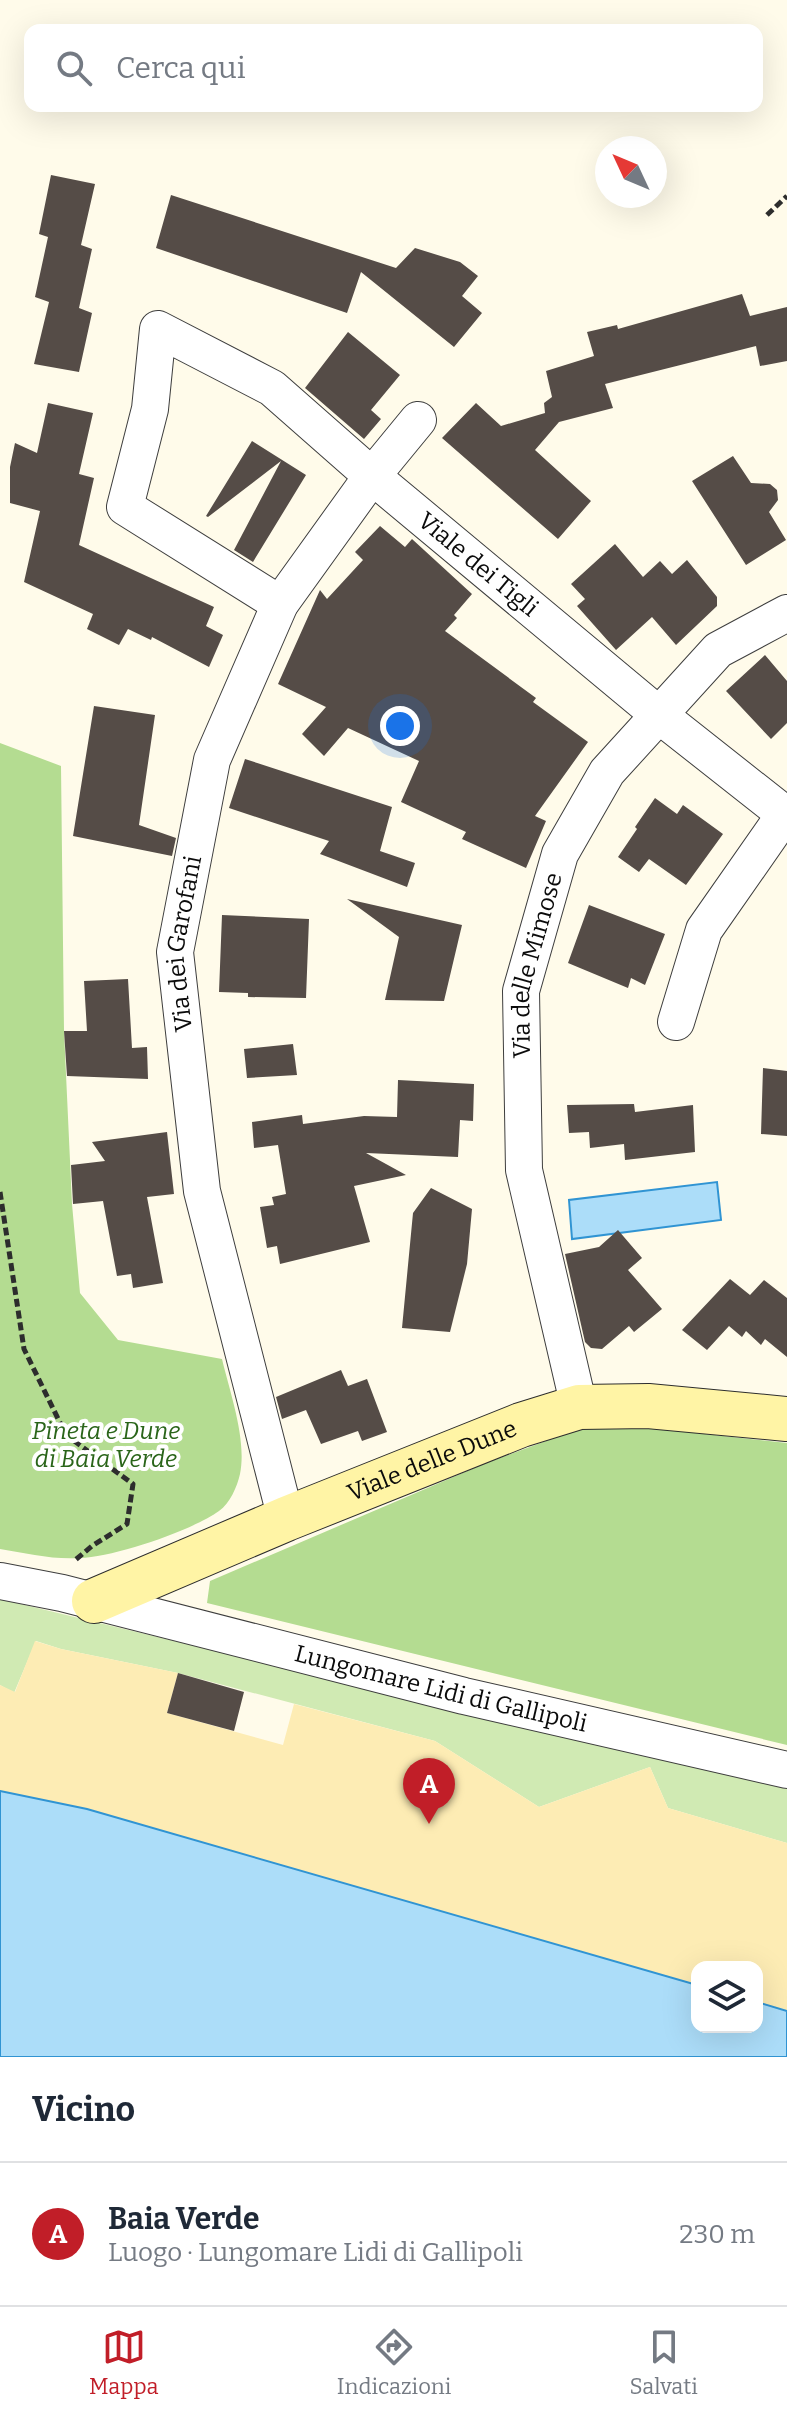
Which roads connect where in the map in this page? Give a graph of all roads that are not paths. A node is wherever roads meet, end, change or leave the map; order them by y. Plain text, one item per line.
1 (418, 420) dead end
2 (372, 476) junction
3 (280, 604) junction
4 (787, 613) edge
5 (659, 715) junction
6 (786, 815) edge
7 (676, 1022) dead end
8 (579, 1407) junction
9 (787, 1419) edge
10 (286, 1519) junction
11 (0, 1581) edge
12 (78, 1597) junction
13 (787, 1770) edge

1 - 2 street, Via dei Garofani
2 - 3 street, Via dei Garofani
2 - 3 street, Viale dei Tigli
2 - 5 street, Viale dei Tigli
3 - 10 street, Via dei Garofani
4 - 5 street, Via delle Mimose
5 - 6 street, Viale dei Tigli
5 - 8 street, Via delle Mimose
6 - 7 street
8 - 9 street, Viale delle Dune
8 - 10 street, Viale delle Dune
10 - 12 street, Viale delle Dune
11 - 12 street, Lungomare Lidi di Gallipoli
12 - 13 street, Lungomare Lidi di Gallipoli

